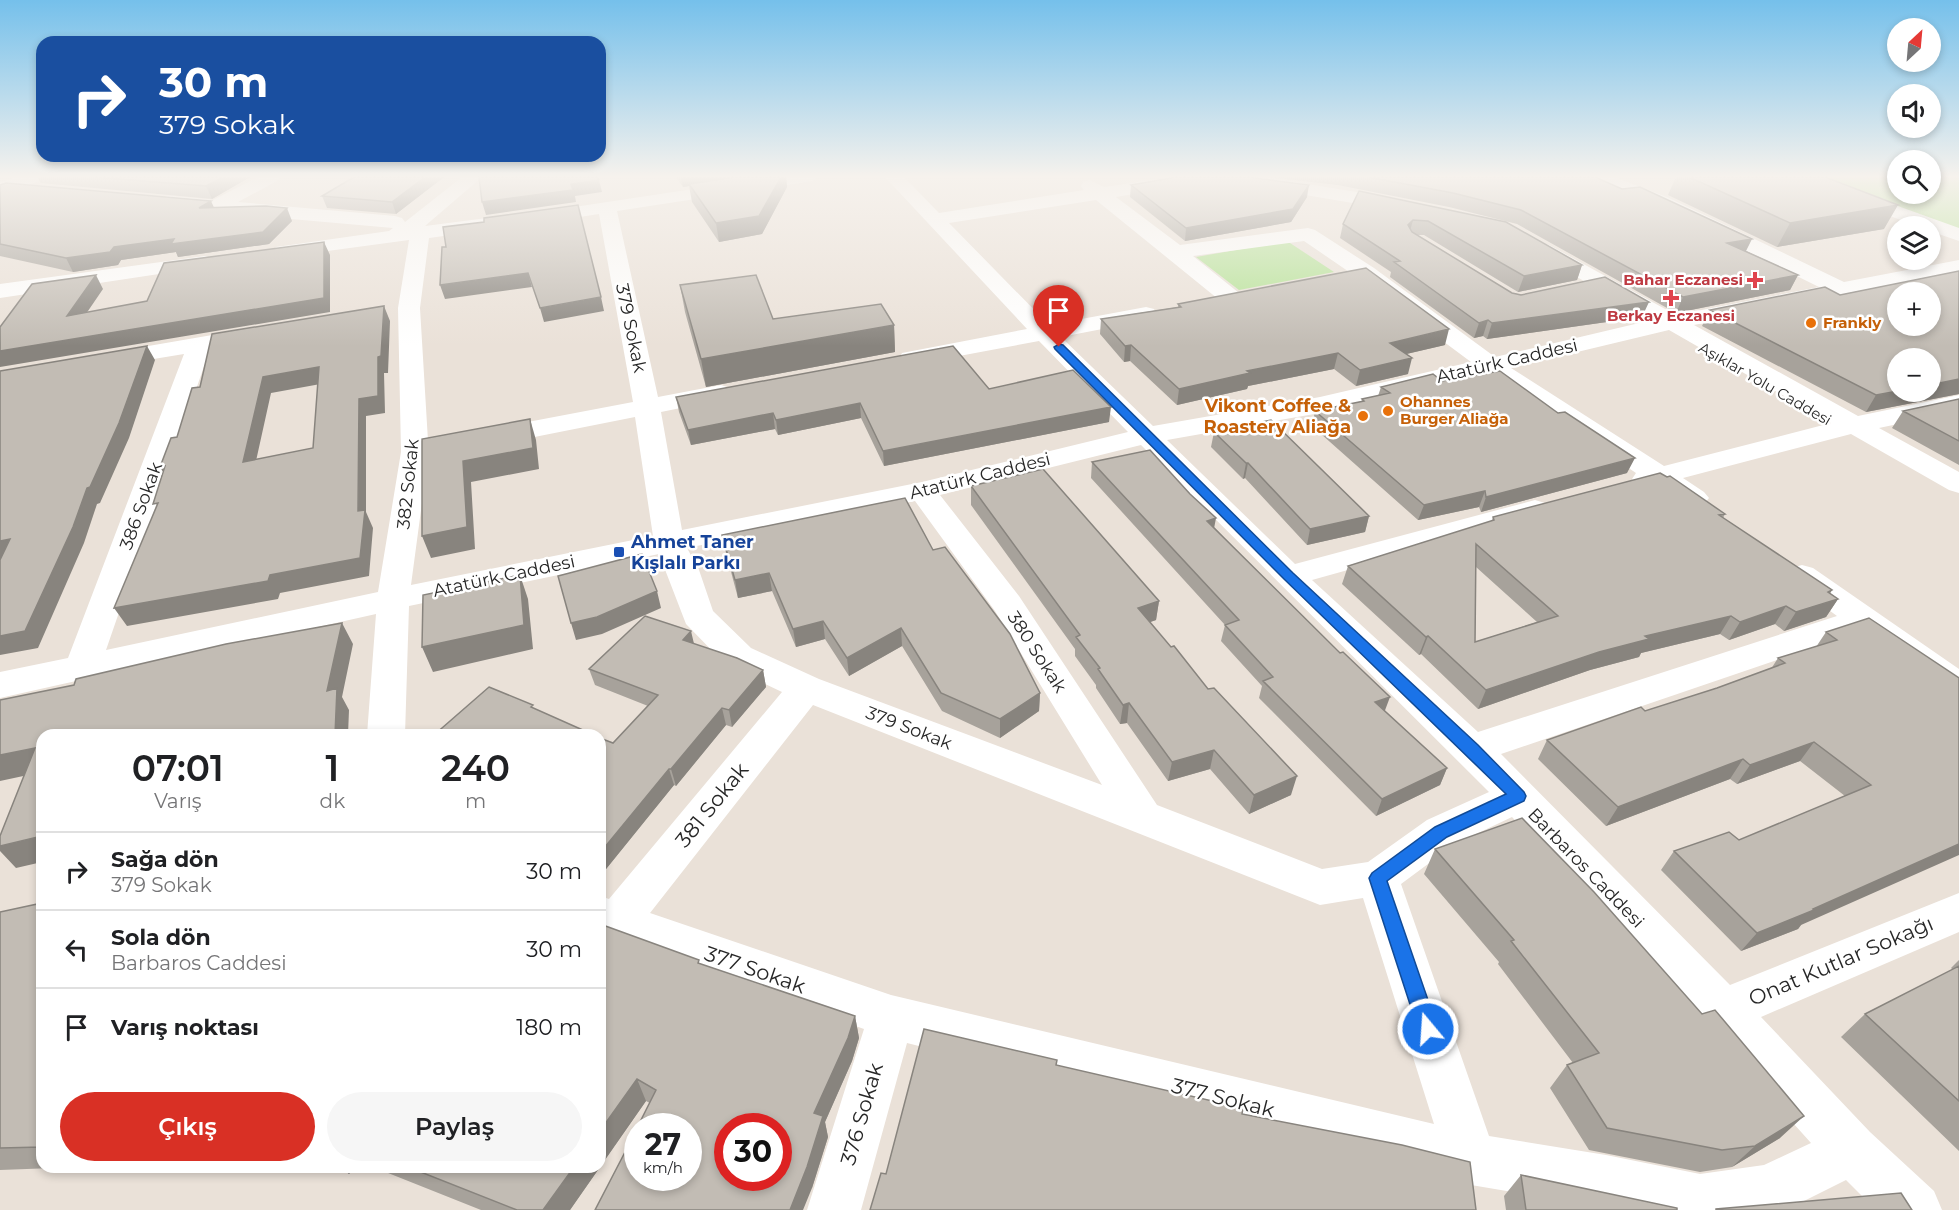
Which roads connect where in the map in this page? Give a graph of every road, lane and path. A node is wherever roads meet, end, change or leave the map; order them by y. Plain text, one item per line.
1 (399, 233) edge
2 (417, 233) edge
3 (612, 233) edge
4 (950, 233) edge
5 (1152, 233) edge
6 (1258, 233) edge
7 (1330, 233) edge
8 (1727, 233) edge
9 (1176, 252) junction
10 (264, 253) edge
11 (229, 258) edge
12 (1959, 266) edge
13 (1366, 273) junction
14 (1332, 279) edge
15 (1, 288) edge
16 (1843, 290) junction
17 (1231, 298) edge
18 (1173, 309) edge
19 (1669, 323) junction
20 (270, 332) edge
21 (1044, 333) junction
22 (200, 344) junction
23 (892, 361) edge
24 (82, 364) edge
25 (1490, 365) junction
26 (741, 390) edge
27 (1959, 403) edge
28 (647, 407) junction
29 (1849, 426) junction
30 (1148, 435) junction
31 (415, 452) junction
32 (1660, 475) junction
33 (1959, 484) edge
34 (1615, 487) edge
35 (922, 491) junction
36 (1959, 499) edge
37 (1559, 502) edge
38 (1719, 516) edge
39 (669, 543) junction
40 (1777, 557) edge
41 (1289, 576) junction
42 (393, 599) junction
43 (1864, 619) junction
44 (82, 669) junction
45 (0, 685) edge
46 (1959, 687) edge
47 (806, 688) junction
48 (386, 729) edge
49 (1472, 749) junction
50 (1518, 796) junction
51 (1144, 818) junction
52 (1378, 878) junction
53 (1959, 912) edge
54 (609, 919) edge
55 (1723, 1010) junction
56 (891, 1017) junction
57 (1852, 1150) junction
58 (1471, 1159) junction
59 (834, 1210) edge
60 (1915, 1210) edge

1 - 10 street
2 - 31 street, 382 Sokak
3 - 28 street, 379 Sokak
4 - 21 street, Barbaros Caddesi
5 - 9 street
6 - 9 street
7 - 13 street
8 - 16 street
9 - 17 street
11 - 15 street
12 - 16 street, Atatürk Caddesi
13 - 14 street
13 - 25 street
16 - 19 street, Atatürk Caddesi
18 - 21 street
19 - 19 street, Aşıklar Yolu Caddesi
19 - 25 street, Atatürk Caddesi
19 - 29 street, Aşıklar Yolu Caddesi
20 - 22 street
21 - 23 street
21 - 30 street, Barbaros Caddesi
22 - 24 street
22 - 44 street, 386 Sokak
25 - 30 street, Atatürk Caddesi
25 - 32 street
26 - 28 street
27 - 29 street
28 - 31 street
28 - 39 street, 379 Sokak
29 - 32 street
29 - 33 street, Aşıklar Yolu Caddesi
29 - 36 street, Aşıklar Yolu Caddesi
30 - 35 street, Atatürk Caddesi
30 - 41 street, Barbaros Caddesi
31 - 42 street, 382 Sokak
32 - 34 street
32 - 38 street
35 - 39 street, Atatürk Caddesi
35 - 51 street, 380 Sokak
37 - 41 street
39 - 42 street, Atatürk Caddesi
39 - 47 street, 379 Sokak
40 - 43 street
41 - 49 street, Barbaros Caddesi
42 - 44 street, Atatürk Caddesi
42 - 48 street, 382 Sokak
43 - 46 street
43 - 49 street
44 - 45 street, Atatürk Caddesi
47 - 51 street, 379 Sokak
47 - 54 street, 381 Sokak
49 - 50 street, Barbaros Caddesi
50 - 52 street, 379 Sokak
50 - 55 street, Barbaros Caddesi
51 - 52 street, 379 Sokak
52 - 58 street
53 - 55 street, Onat Kutlar Sokağı
54 - 56 street, 377 Sokak
55 - 57 street, Barbaros Caddesi
56 - 58 street, 377 Sokak
56 - 59 street, 376 Sokak
57 - 58 street, 377 Sokak
57 - 60 street, Barbaros Caddesi

